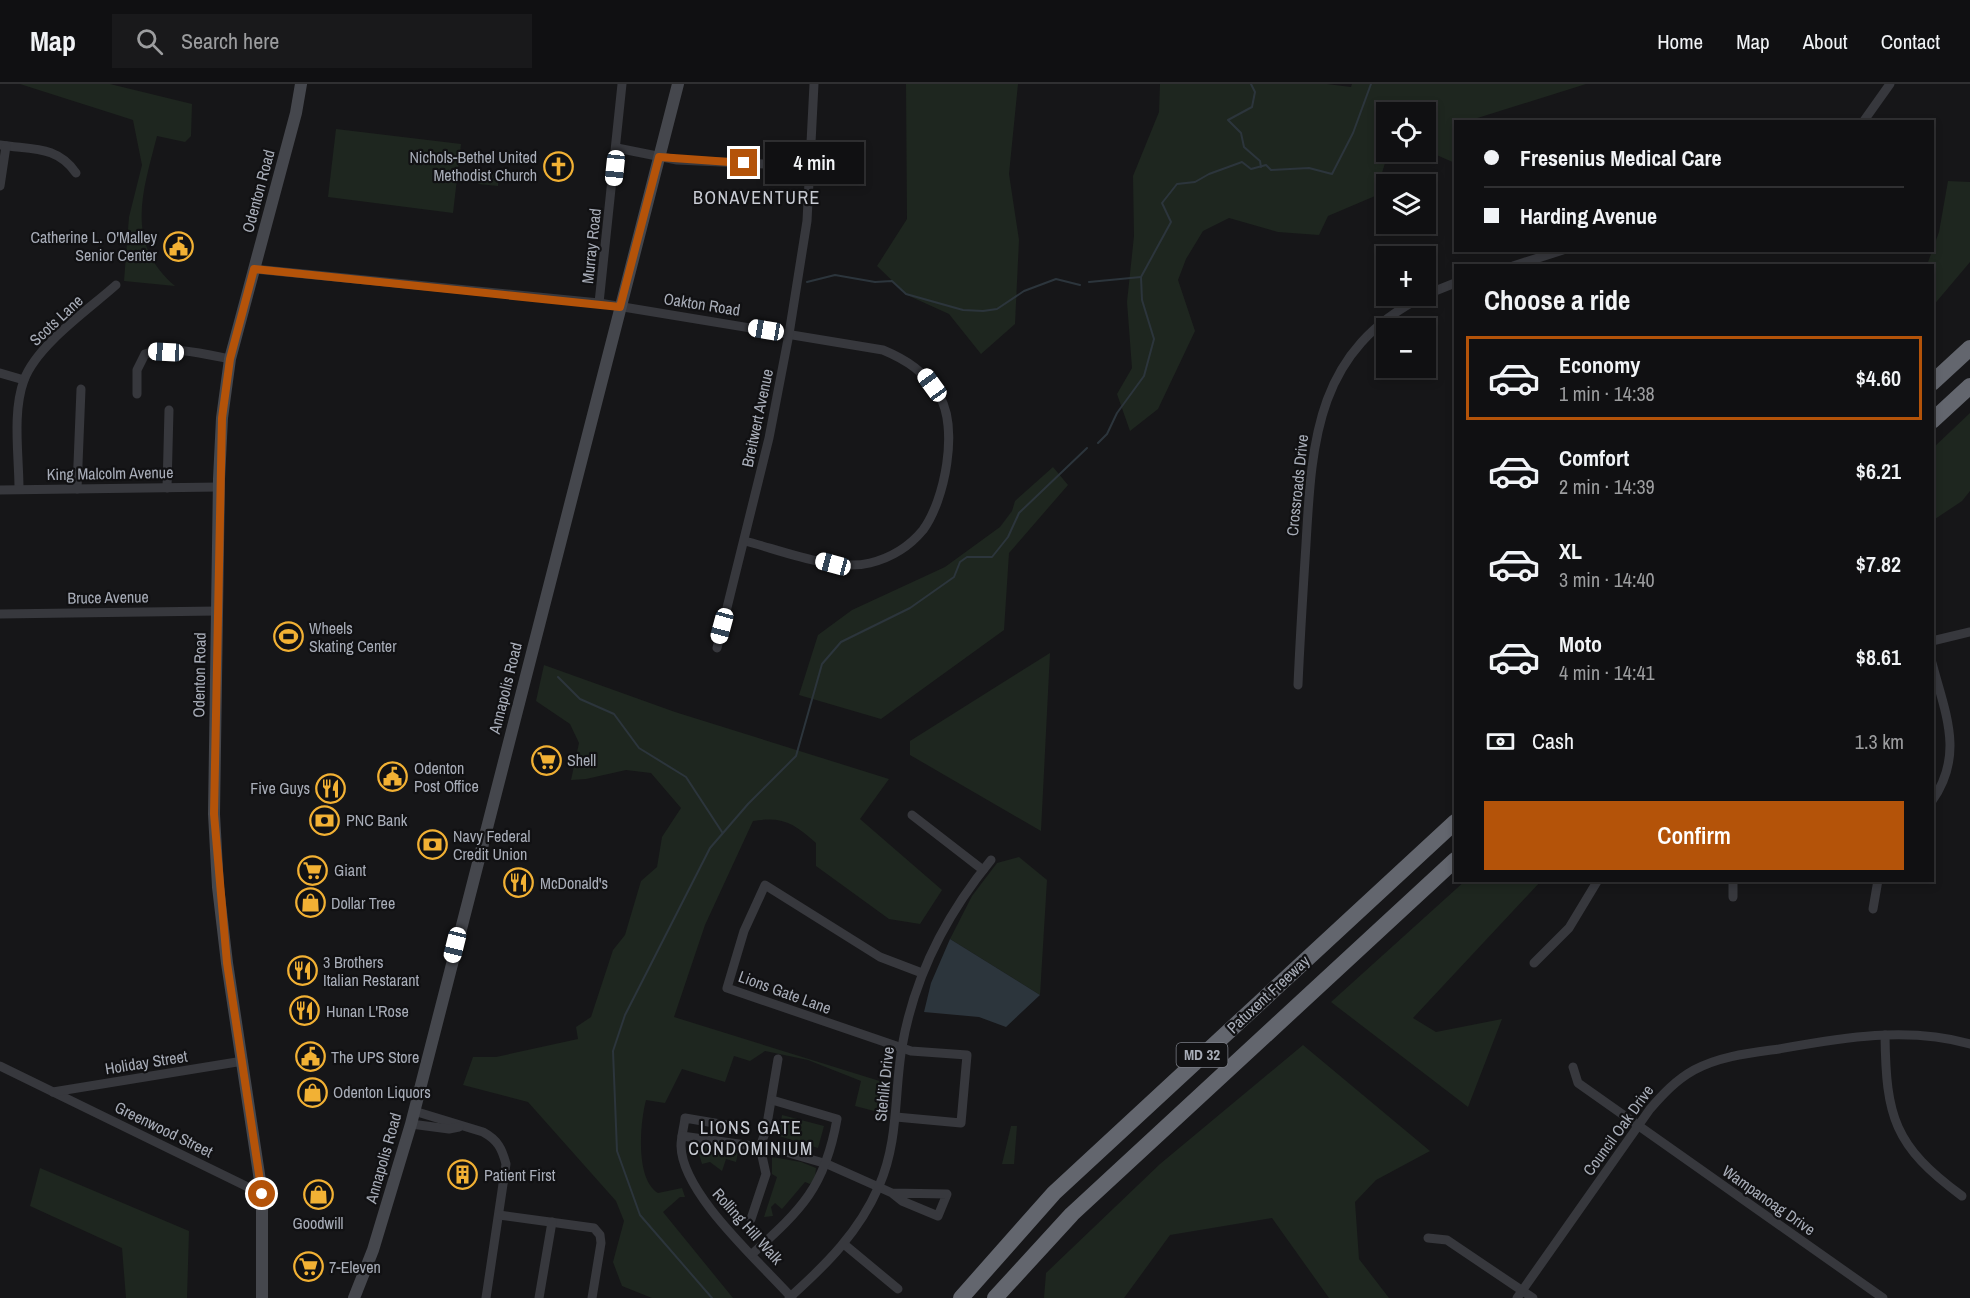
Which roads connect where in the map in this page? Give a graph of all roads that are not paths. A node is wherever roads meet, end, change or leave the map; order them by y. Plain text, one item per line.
1 (301, 84) edge
2 (621, 84) edge
3 (678, 84) edge
4 (814, 84) edge
5 (1890, 84) edge
6 (1864, 120) edge
7 (3, 146) edge
8 (617, 148) junction
9 (659, 157) junction
10 (811, 166) junction
11 (76, 173) dead end
12 (0, 186) edge
13 (1557, 252) edge
14 (1519, 264) edge
15 (254, 269) junction
16 (1454, 283) edge
17 (116, 285) dead end
18 (1436, 290) edge
19 (600, 303) junction
20 (1406, 306) edge
21 (620, 307) junction
22 (789, 334) junction
23 (1970, 348) edge
24 (230, 359) junction
25 (0, 373) edge
26 (24, 380) junction
27 (1934, 381) edge
28 (1970, 386) edge
29 (81, 389) dead end
30 (137, 394) dead end
31 (169, 410) dead end
32 (1934, 419) edge
33 (219, 487) junction
34 (167, 488) junction
35 (19, 489) junction
36 (77, 489) junction
37 (0, 490) edge
38 (745, 541) junction
39 (217, 610) junction
40 (0, 614) edge
41 (1970, 632) edge
42 (1934, 641) edge
43 (717, 648) dead end
44 (1934, 671) edge
45 (1298, 685) dead end
46 (1934, 798) edge
47 (912, 815) dead end
48 (1454, 823) edge
49 (991, 860) dead end
50 (1454, 861) edge
51 (983, 870) junction
52 (1597, 882) edge
53 (1733, 882) edge
54 (1878, 882) edge
55 (1733, 897) dead end
56 (1872, 909) dead end
57 (1534, 963) dead end
58 (922, 973) junction
59 (1885, 1035) junction
60 (1970, 1044) edge
61 (902, 1048) junction
62 (778, 1059) dead end
63 (243, 1061) junction
64 (0, 1066) edge
65 (1573, 1067) dead end
66 (53, 1092) junction
67 (772, 1100) junction
68 (896, 1117) junction
69 (412, 1118) junction
70 (1638, 1126) junction
71 (738, 1127) dead end
72 (682, 1136) junction
73 (760, 1147) junction
74 (827, 1164) junction
75 (879, 1186) junction
76 (892, 1193) junction
77 (262, 1194) junction
78 (1962, 1196) dead end
79 (499, 1215) junction
80 (752, 1219) dead end
81 (552, 1222) junction
82 (1428, 1238) dead end
83 (845, 1245) junction
84 (752, 1254) junction
85 (898, 1289) dead end
86 (1520, 1294) edge
87 (264, 1298) edge
88 (354, 1298) edge
89 (486, 1298) edge
90 (539, 1298) edge
91 (592, 1298) edge
92 (791, 1298) edge
93 (961, 1298) edge
94 (996, 1298) edge
95 (1533, 1298) edge
96 (1883, 1298) edge

1 - 15 main road, Odenton Road
2 - 8 street, Murray Road
3 - 9 main road, Annapolis Road
4 - 10 street, Breitwert Avenue
5 - 6 street
7 - 11 street
7 - 12 street
8 - 9 street
8 - 19 street, Murray Road
9 - 10 street
9 - 21 main road, Annapolis Road
10 - 22 street, Breitwert Avenue
13 - 14 street
15 - 19 street, Oakton Road
15 - 24 main road, Odenton Road
16 - 18 street, Crossroads Drive
17 - 26 street, Scots Lane
19 - 21 street, Oakton Road
20 - 45 street, Crossroads Drive
21 - 22 street, Oakton Road
21 - 69 main road, Annapolis Road
22 - 38 street, Breitwert Avenue
22 - 38 street, Oakton Road
23 - 27 highway
24 - 30 street
24 - 33 main road, Odenton Road
25 - 26 street
26 - 35 street, Scots Lane
28 - 32 highway
29 - 36 street
31 - 34 street
33 - 34 street, King Malcolm Avenue
33 - 39 main road, Odenton Road
34 - 36 street, King Malcolm Avenue
35 - 36 street, King Malcolm Avenue
35 - 37 street, King Malcolm Avenue
38 - 43 street, Breitwert Avenue
39 - 40 street, Bruce Avenue
39 - 63 main road, Odenton Road
41 - 42 street
44 - 46 street
47 - 51 street
48 - 93 highway, Patuxent Freeway / MD 32
49 - 51 street, Stehlik Drive
50 - 94 highway, Patuxent Freeway / MD 32
51 - 58 street, Stehlik Drive
52 - 57 street
53 - 55 street
54 - 56 street
58 - 61 street, Stehlik Drive
58 - 61 street, Lions Gate Lane
59 - 60 street, Council Oak Drive
59 - 70 street, Council Oak Drive
59 - 78 street
61 - 68 street, Stehlik Drive
61 - 68 street
62 - 67 street
63 - 66 street, Holiday Street
63 - 77 main road, Odenton Road
64 - 66 street, Greenwood Street
65 - 70 street, Wampanoag Drive
66 - 77 street, Greenwood Street
67 - 73 street
67 - 74 street
68 - 75 street, Stehlik Drive
69 - 79 street
69 - 88 main road, Annapolis Road
70 - 86 street, Council Oak Drive
70 - 96 street, Wampanoag Drive
71 - 72 street
72 - 73 street
72 - 84 street, Rolling Hill Walk
73 - 74 street
73 - 80 street
74 - 75 street
74 - 84 street
75 - 76 street
75 - 83 street, Stehlik Drive
76 - 76 street
77 - 87 main road, Odenton Road
79 - 81 street
79 - 89 street
81 - 90 street
81 - 91 street
82 - 86 street
83 - 85 street
83 - 92 street, Stehlik Drive
84 - 92 street, Rolling Hill Walk
86 - 95 street

